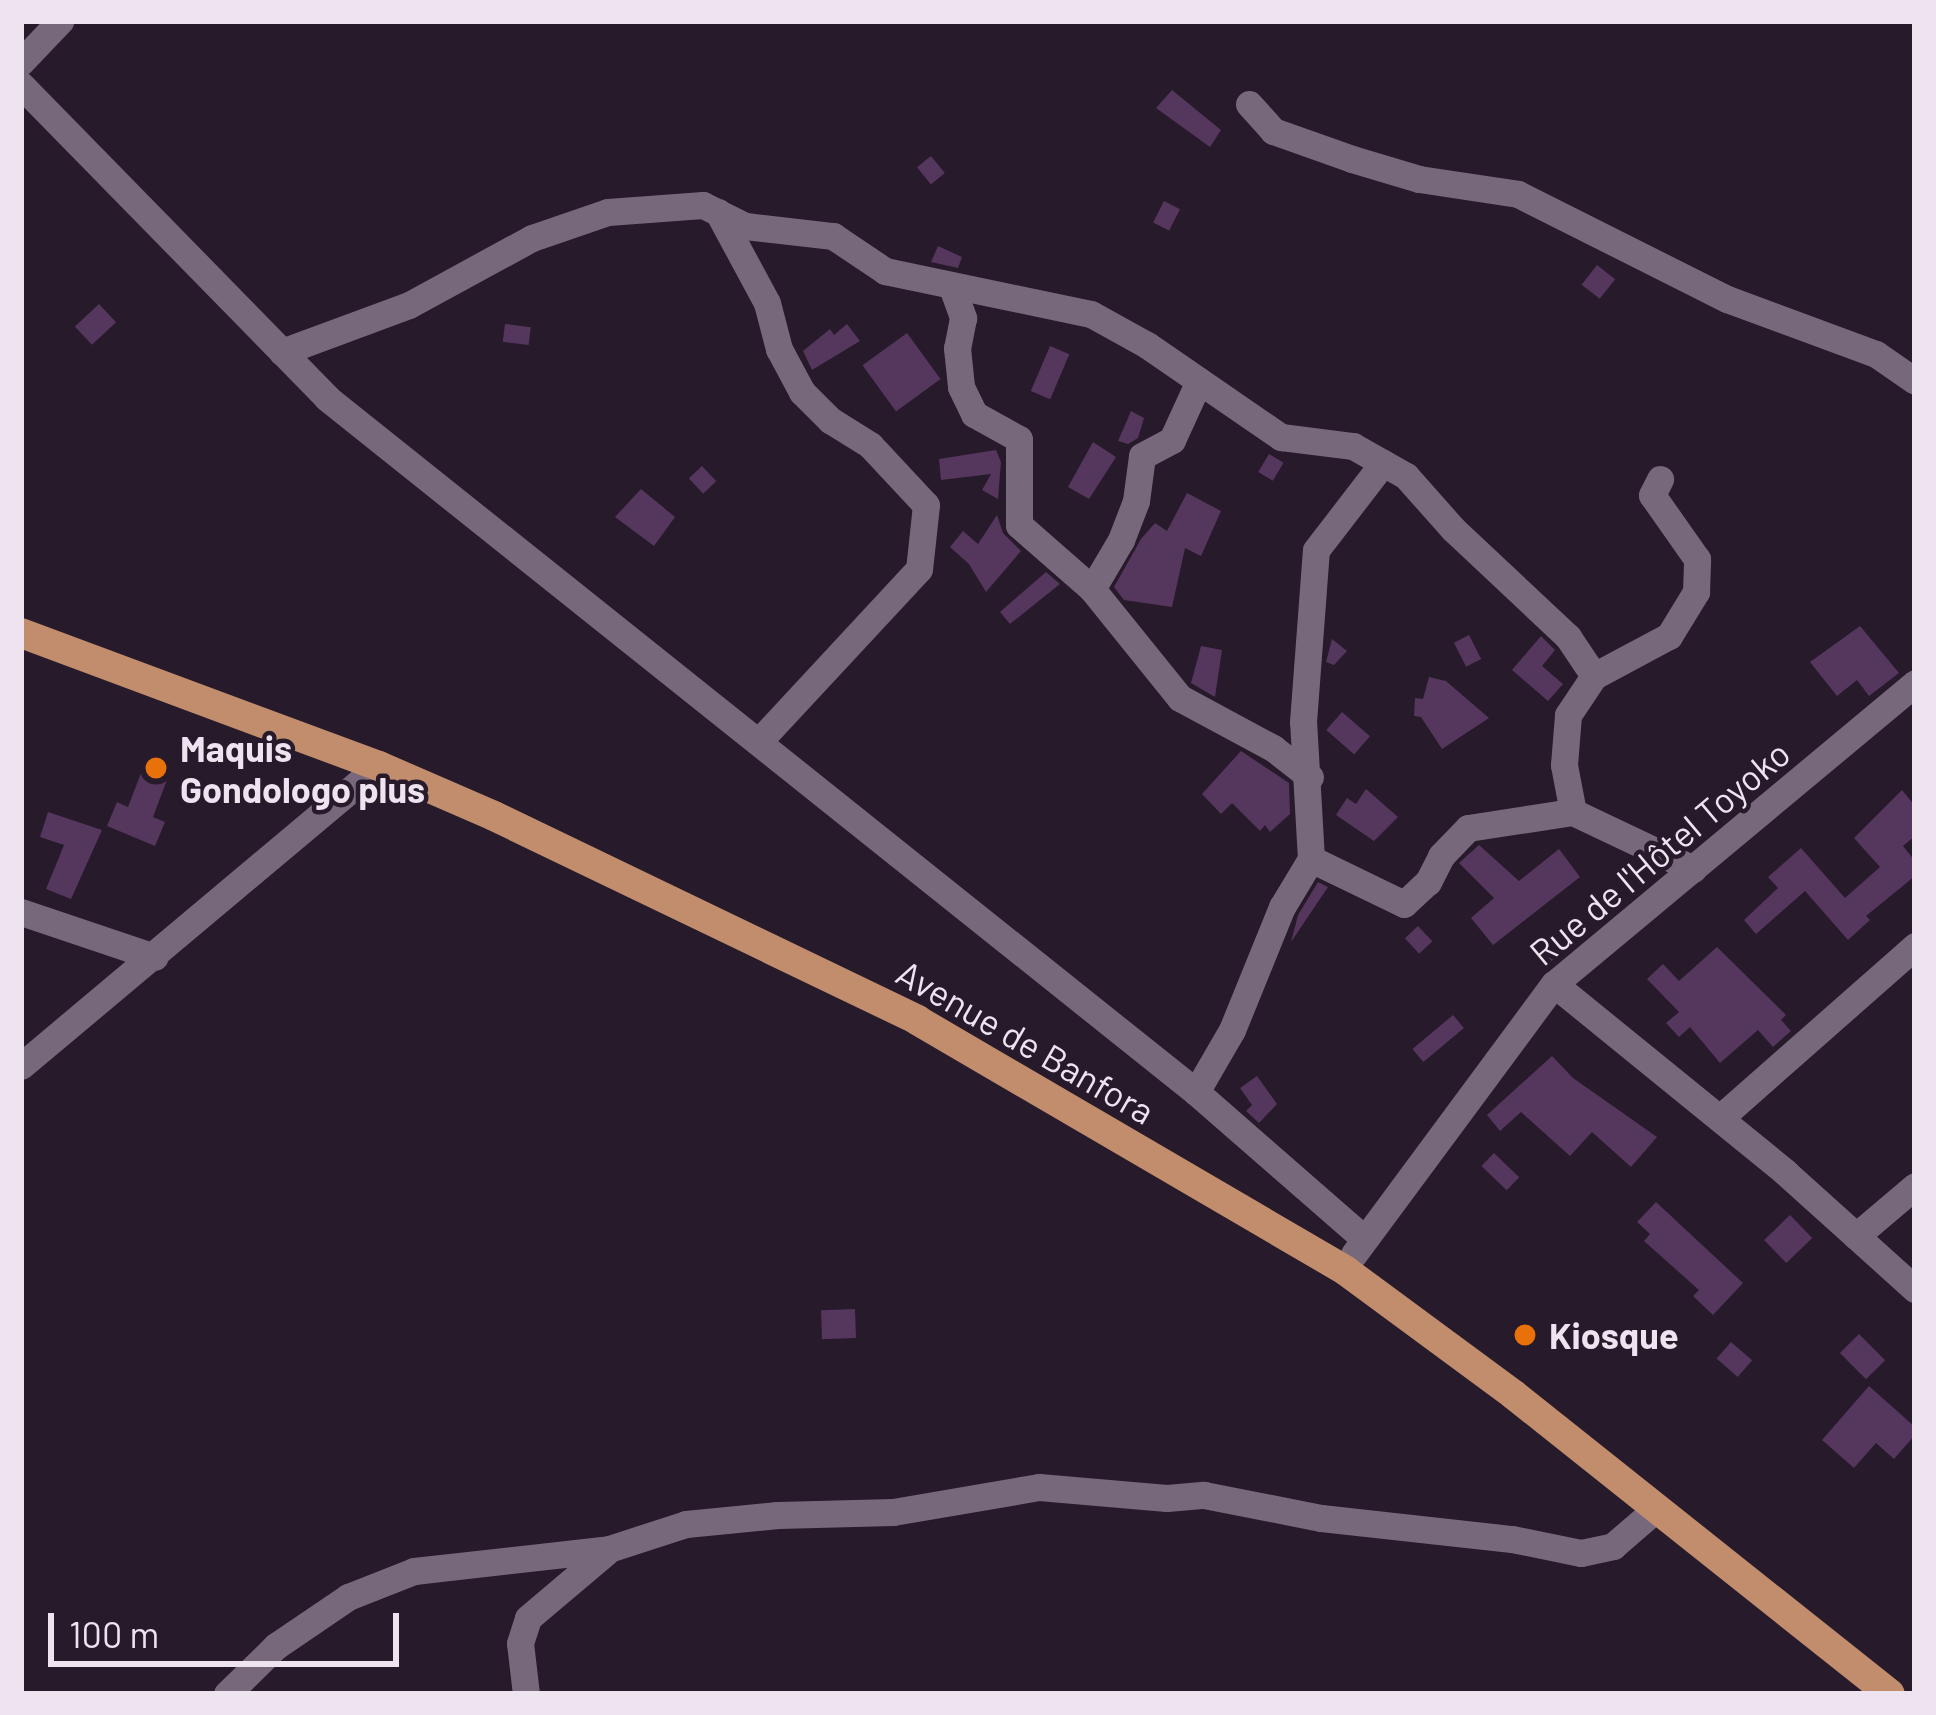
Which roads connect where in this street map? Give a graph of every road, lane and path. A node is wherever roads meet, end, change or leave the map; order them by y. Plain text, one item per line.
1 (61, 21) edge
2 (21, 62) edge
3 (21, 85) edge
4 (1249, 104) dead end
5 (718, 212) junction
6 (952, 287) junction
7 (282, 352) junction
8 (1199, 381) junction
9 (1915, 381) edge
10 (1383, 463) junction
11 (1660, 479) dead end
12 (1092, 589) junction
13 (21, 633) edge
14 (1594, 676) junction
15 (1915, 683) edge
16 (758, 742) junction
17 (379, 766) junction
18 (1310, 777) junction
19 (1573, 812) junction
20 (1311, 859) junction
21 (1693, 869) junction
22 (21, 912) edge
23 (1915, 946) edge
24 (155, 957) junction
25 (1555, 984) junction
26 (21, 1066) edge
27 (1196, 1092) junction
28 (1720, 1118) junction
29 (1915, 1186) edge
30 (1856, 1236) junction
31 (1362, 1237) junction
32 (1346, 1271) junction
33 (1915, 1289) edge
34 (1657, 1508) junction
35 (610, 1549) junction
36 (227, 1694) edge
37 (526, 1694) edge
38 (1890, 1694) edge

1 - 2 street
3 - 7 street
4 - 9 street
5 - 6 street
5 - 7 street
5 - 16 street
6 - 8 street
6 - 12 street
7 - 16 street
8 - 10 street
8 - 12 street
10 - 14 street
10 - 18 street
11 - 14 street
12 - 18 street
13 - 17 main road, Avenue de Banfora
14 - 19 street
15 - 21 street, Rue de l'Hôtel Toyoko
16 - 27 street
17 - 24 street
17 - 32 main road, Avenue de Banfora
18 - 20 street
19 - 20 street
19 - 21 street
20 - 27 street
21 - 25 street, Rue de l'Hôtel Toyoko
22 - 24 street
23 - 28 street
24 - 26 street
25 - 28 street
25 - 31 street, Rue de l'Hôtel Toyoko
27 - 31 street
28 - 30 street
29 - 30 street
30 - 33 street
31 - 32 street, Rue de l'Hôtel Toyoko
32 - 34 main road, Avenue de Banfora
34 - 35 street
34 - 38 main road, Avenue de Banfora
35 - 36 street
35 - 37 street

